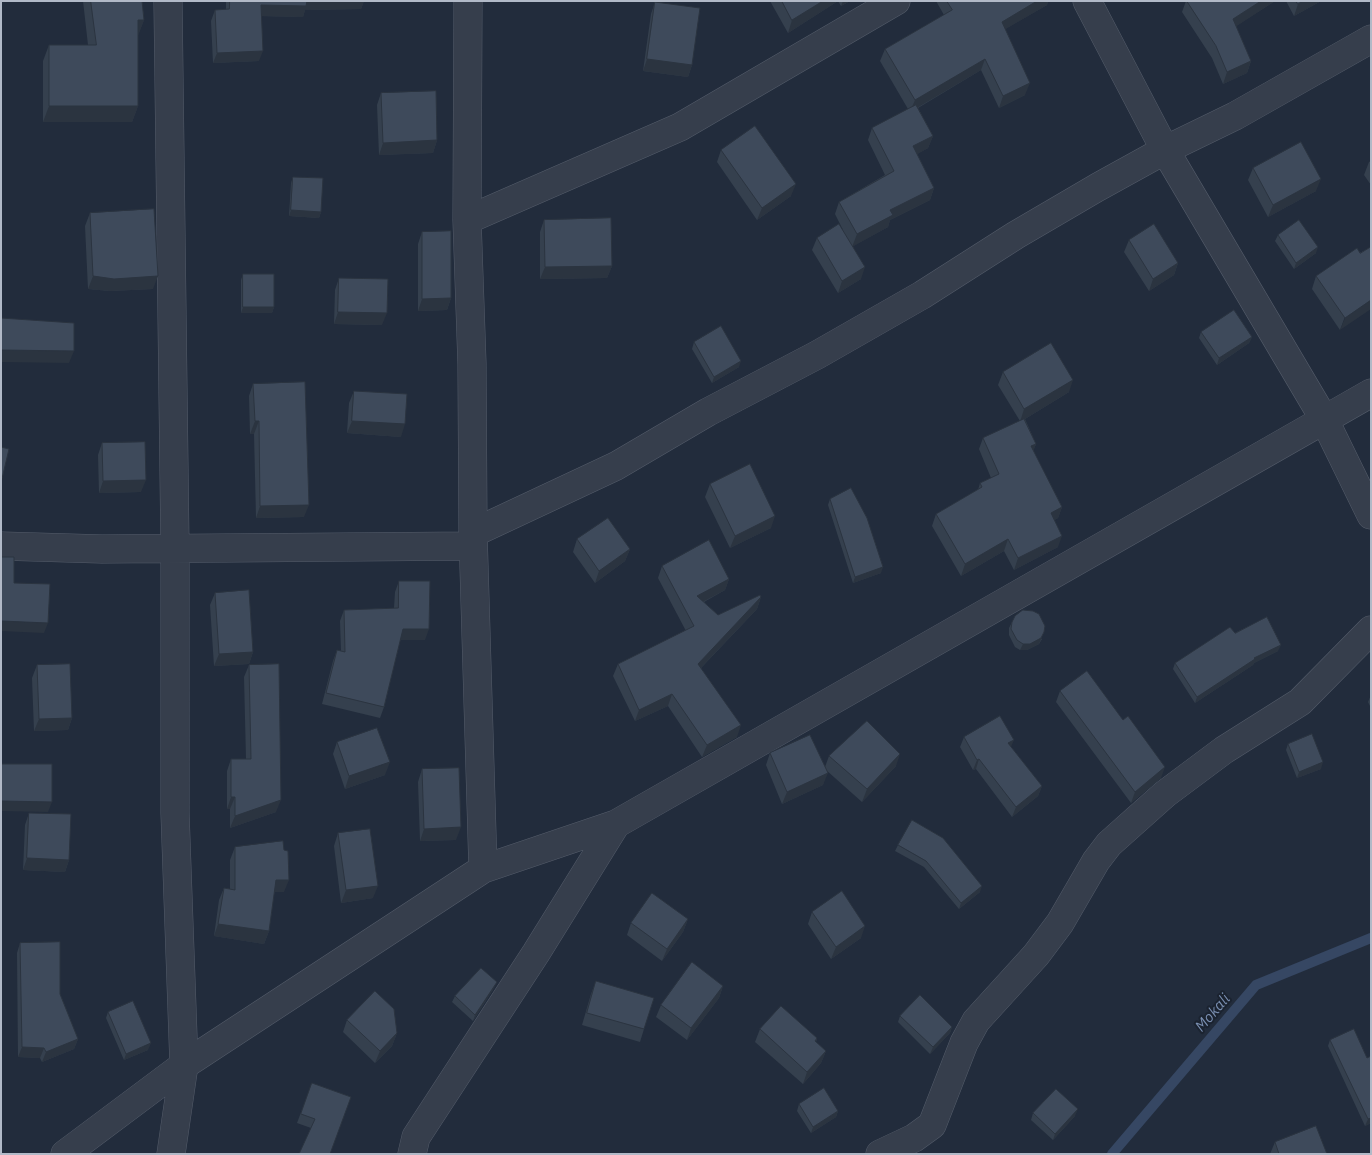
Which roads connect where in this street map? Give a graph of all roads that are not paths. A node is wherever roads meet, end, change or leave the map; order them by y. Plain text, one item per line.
1 (168, 1) edge
2 (468, 1) edge
3 (896, 1) edge
4 (1087, 1) edge
5 (1371, 39) edge
6 (1165, 150) junction
7 (467, 220) junction
8 (1371, 393) edge
9 (1324, 419) junction
10 (1371, 515) edge
11 (473, 539) junction
12 (1, 546) edge
13 (175, 548) junction
14 (1371, 630) edge
15 (616, 824) junction
16 (483, 869) junction
17 (184, 1065) junction
18 (65, 1154) edge
19 (171, 1154) edge
20 (412, 1154) edge
21 (880, 1154) edge

1 - 13 street
2 - 7 street
3 - 7 street
4 - 6 street
5 - 6 street
6 - 9 street
6 - 11 street
7 - 11 street
8 - 9 street
9 - 10 street
9 - 15 street
11 - 13 street
11 - 16 street
12 - 13 street
13 - 17 street
14 - 21 street
15 - 16 street
15 - 20 street
16 - 17 street
17 - 18 street
17 - 19 street

